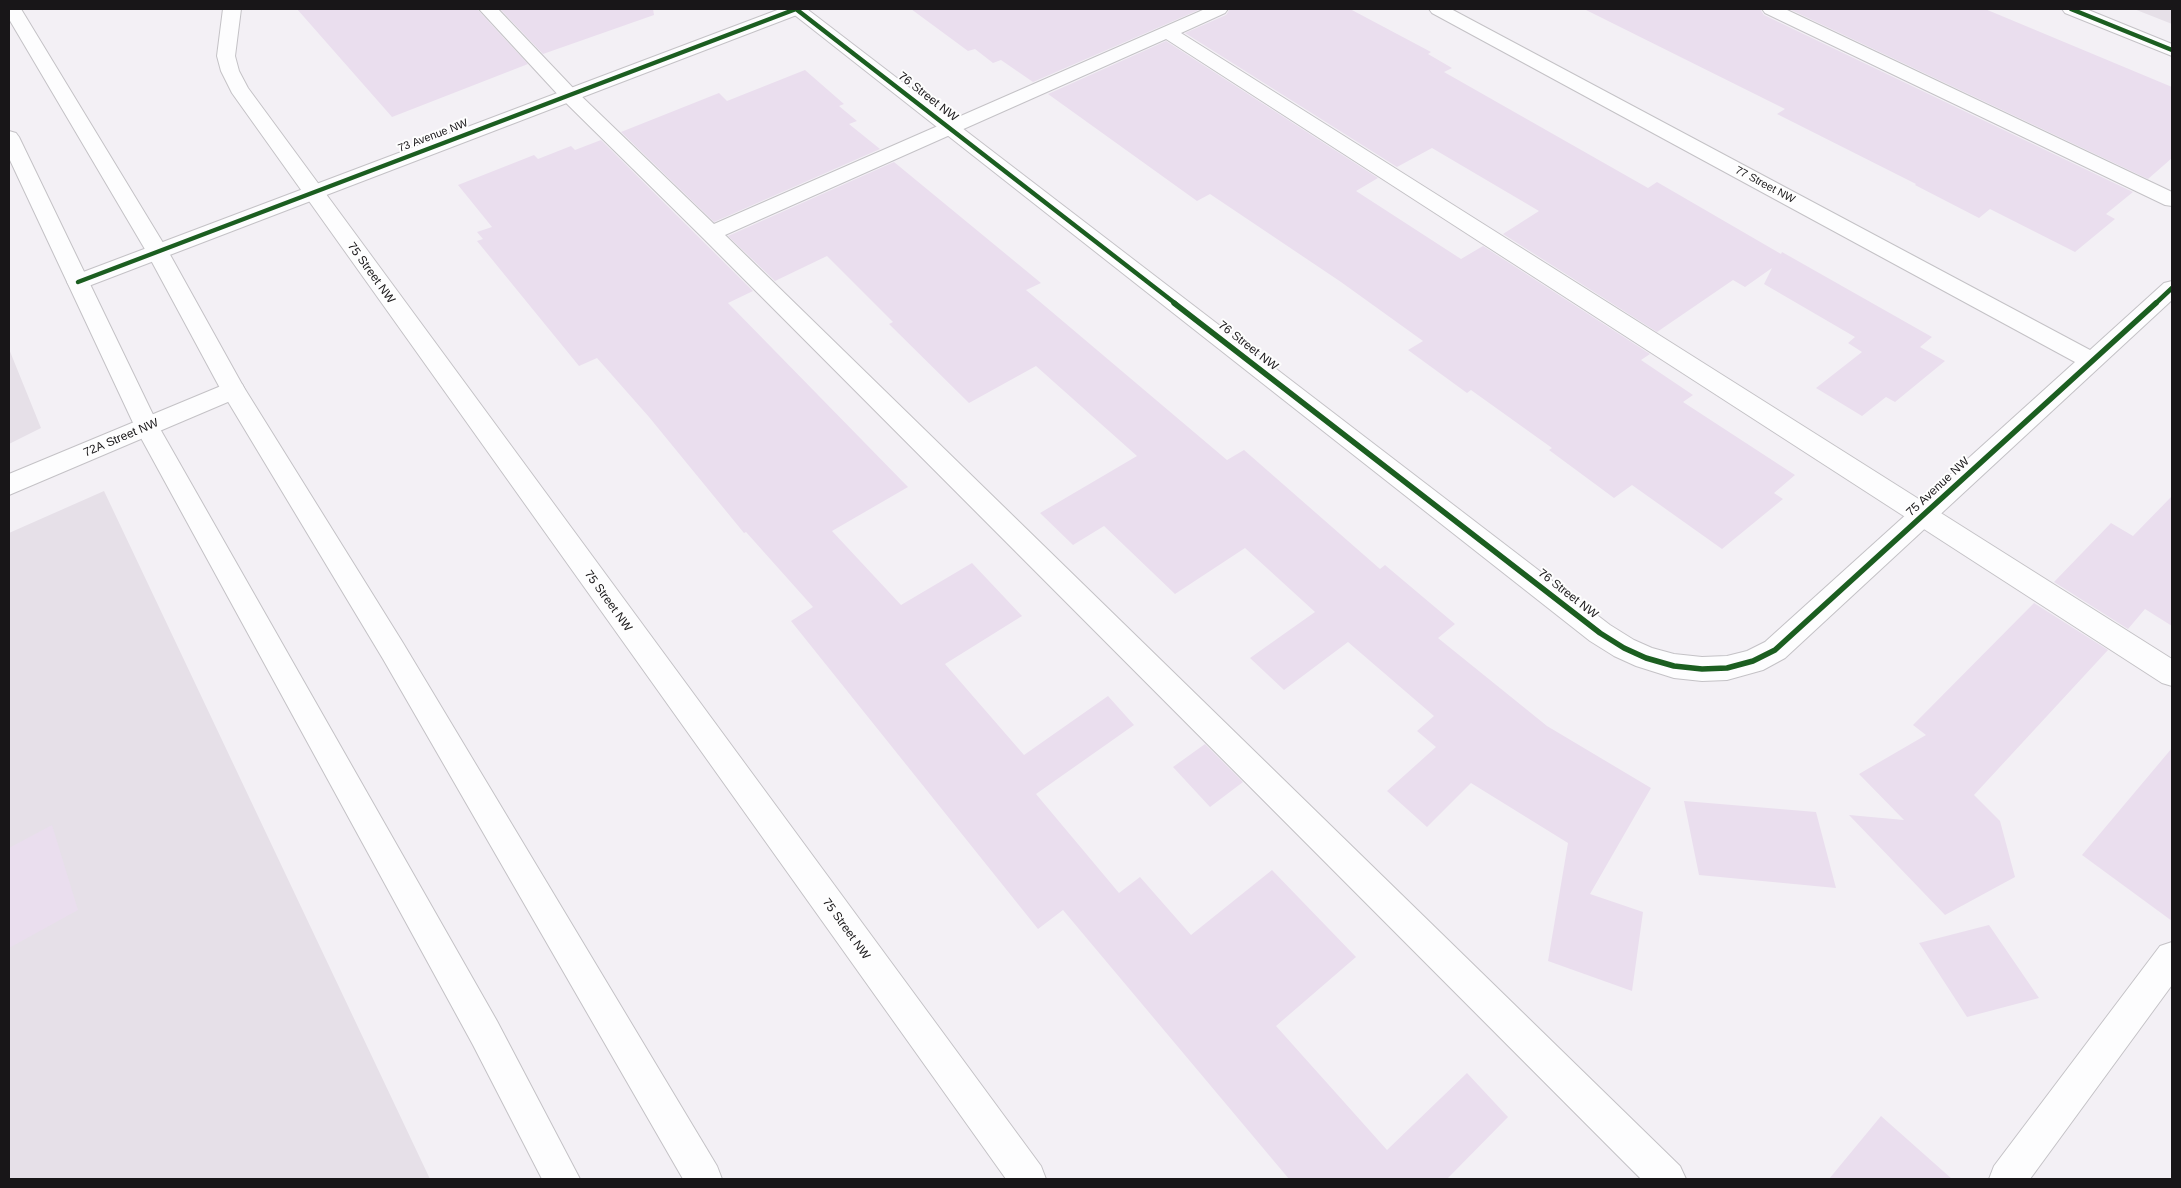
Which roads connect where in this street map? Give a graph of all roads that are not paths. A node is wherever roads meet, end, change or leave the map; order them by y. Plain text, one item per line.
1 (12, 9) edge
2 (232, 9) edge
3 (488, 9) edge
4 (796, 9) edge
5 (1219, 9) edge
6 (1438, 9) edge
7 (1771, 9) edge
8 (2071, 9) edge
9 (34, 16) dead end
10 (1167, 32) junction
11 (32, 40) junction
12 (2172, 50) edge
13 (569, 95) junction
14 (950, 128) junction
15 (11, 143) edge
16 (313, 192) junction
17 (2172, 200) edge
18 (711, 234) junction
19 (157, 251) junction
20 (78, 282) junction
21 (2172, 288) edge
22 (2092, 361) junction
23 (234, 390) junction
24 (147, 427) junction
25 (9, 485) edge
26 (1924, 516) junction
27 (1702, 669) joint
28 (2172, 674) edge
29 (2172, 958) edge
30 (562, 1179) edge
31 (704, 1179) edge
32 (1028, 1179) edge
33 (1667, 1179) edge
34 (2008, 1179) edge

1 - 11 street
2 - 16 street, 75 Street NW
3 - 13 street
4 - 13 street, 73 Avenue NW
4 - 14 street, 76 Street NW
5 - 10 street
6 - 22 street, 77 Street NW
7 - 17 street
8 - 12 street
9 - 11 street
10 - 14 street
10 - 26 street
11 - 19 street
13 - 16 street, 73 Avenue NW
13 - 18 street
14 - 18 street
14 - 27 street, 76 Street NW
15 - 20 street
16 - 19 street, 73 Avenue NW
16 - 32 street, 75 Street NW
18 - 33 street
19 - 20 street, 73 Avenue NW
19 - 23 street
20 - 24 street
21 - 22 street, 75 Avenue NW
22 - 26 street, 75 Avenue NW
23 - 24 street, 72A Street NW
23 - 31 street
24 - 25 street, 72A Street NW
24 - 30 street
26 - 27 street, 75 Avenue NW
26 - 28 street
29 - 34 street

